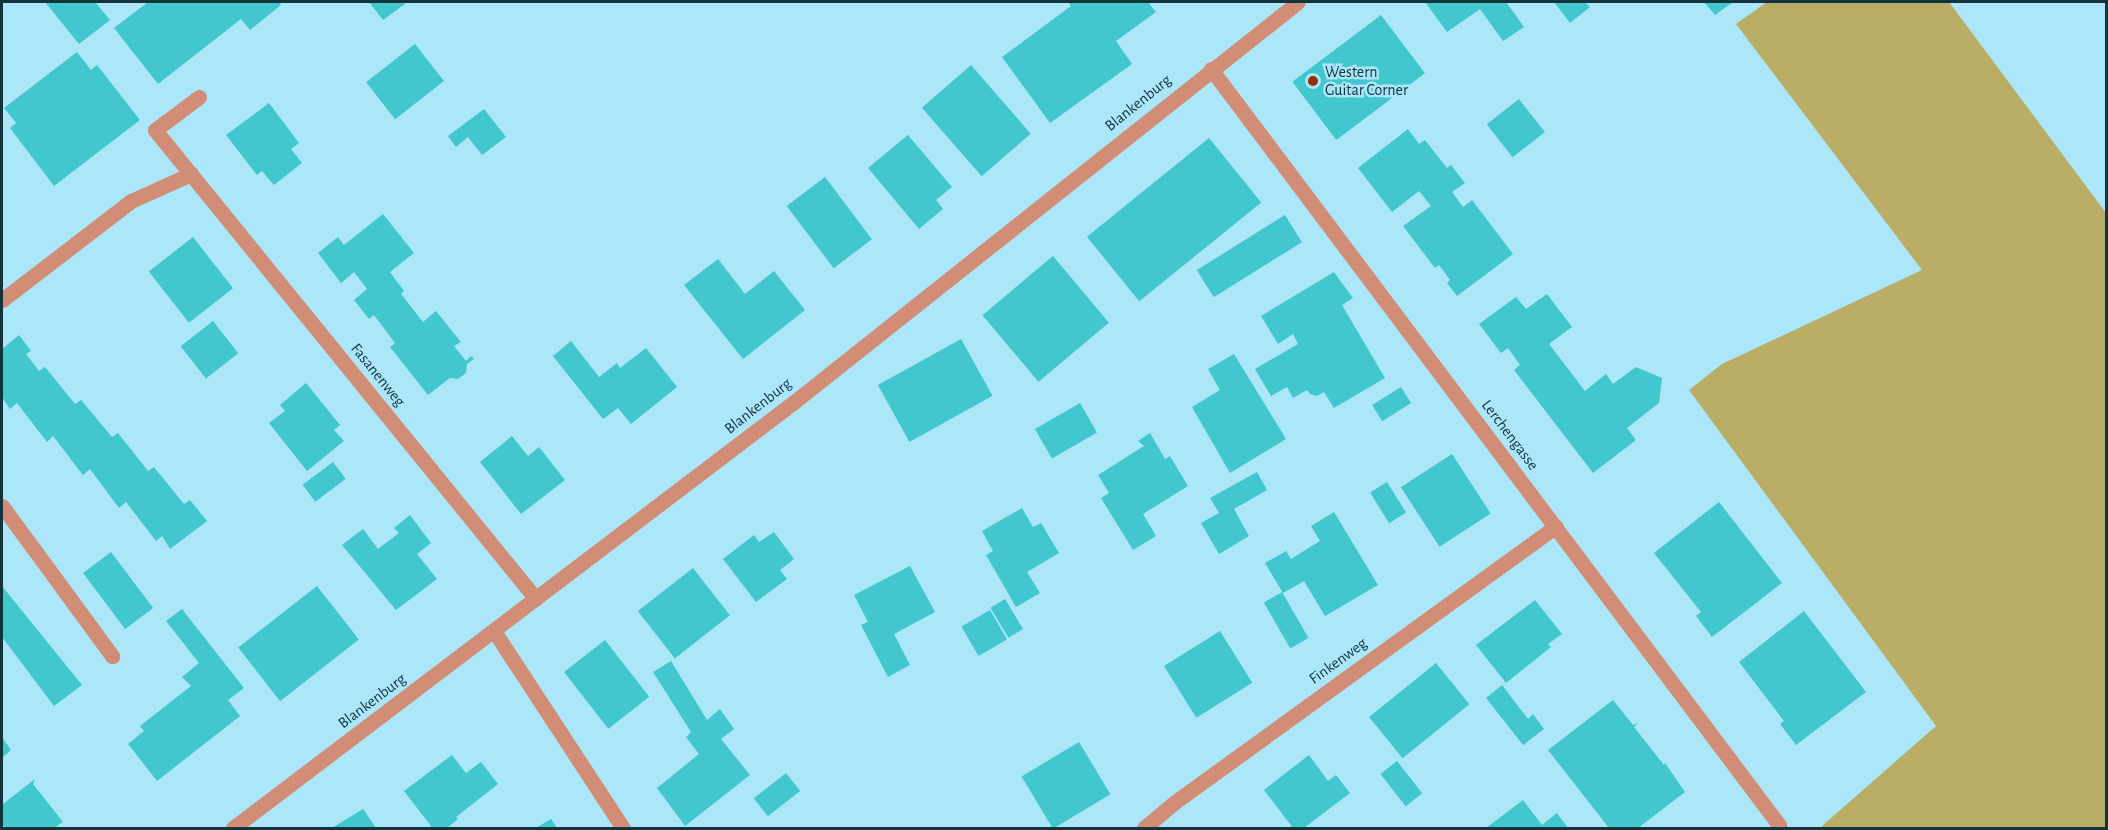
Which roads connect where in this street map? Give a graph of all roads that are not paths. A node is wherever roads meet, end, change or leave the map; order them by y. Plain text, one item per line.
1 (1298, 2) edge
2 (1211, 69) junction
3 (199, 97) dead end
4 (192, 174) junction
5 (2, 300) edge
6 (2, 506) edge
7 (1556, 526) junction
8 (536, 599) junction
9 (494, 631) junction
10 (112, 656) dead end
11 (1779, 827) edge
12 (233, 828) edge
13 (623, 828) edge
14 (1143, 828) edge

1 - 2 street, Blankenburg
2 - 7 street, Lerchengasse
2 - 8 street, Blankenburg
3 - 4 street, Fasanenweg
4 - 5 street
4 - 8 street, Fasanenweg
6 - 10 street
7 - 11 street, Lerchengasse
7 - 14 street, Finkenweg
8 - 9 street, Blankenburg
9 - 12 street, Blankenburg
9 - 13 street

